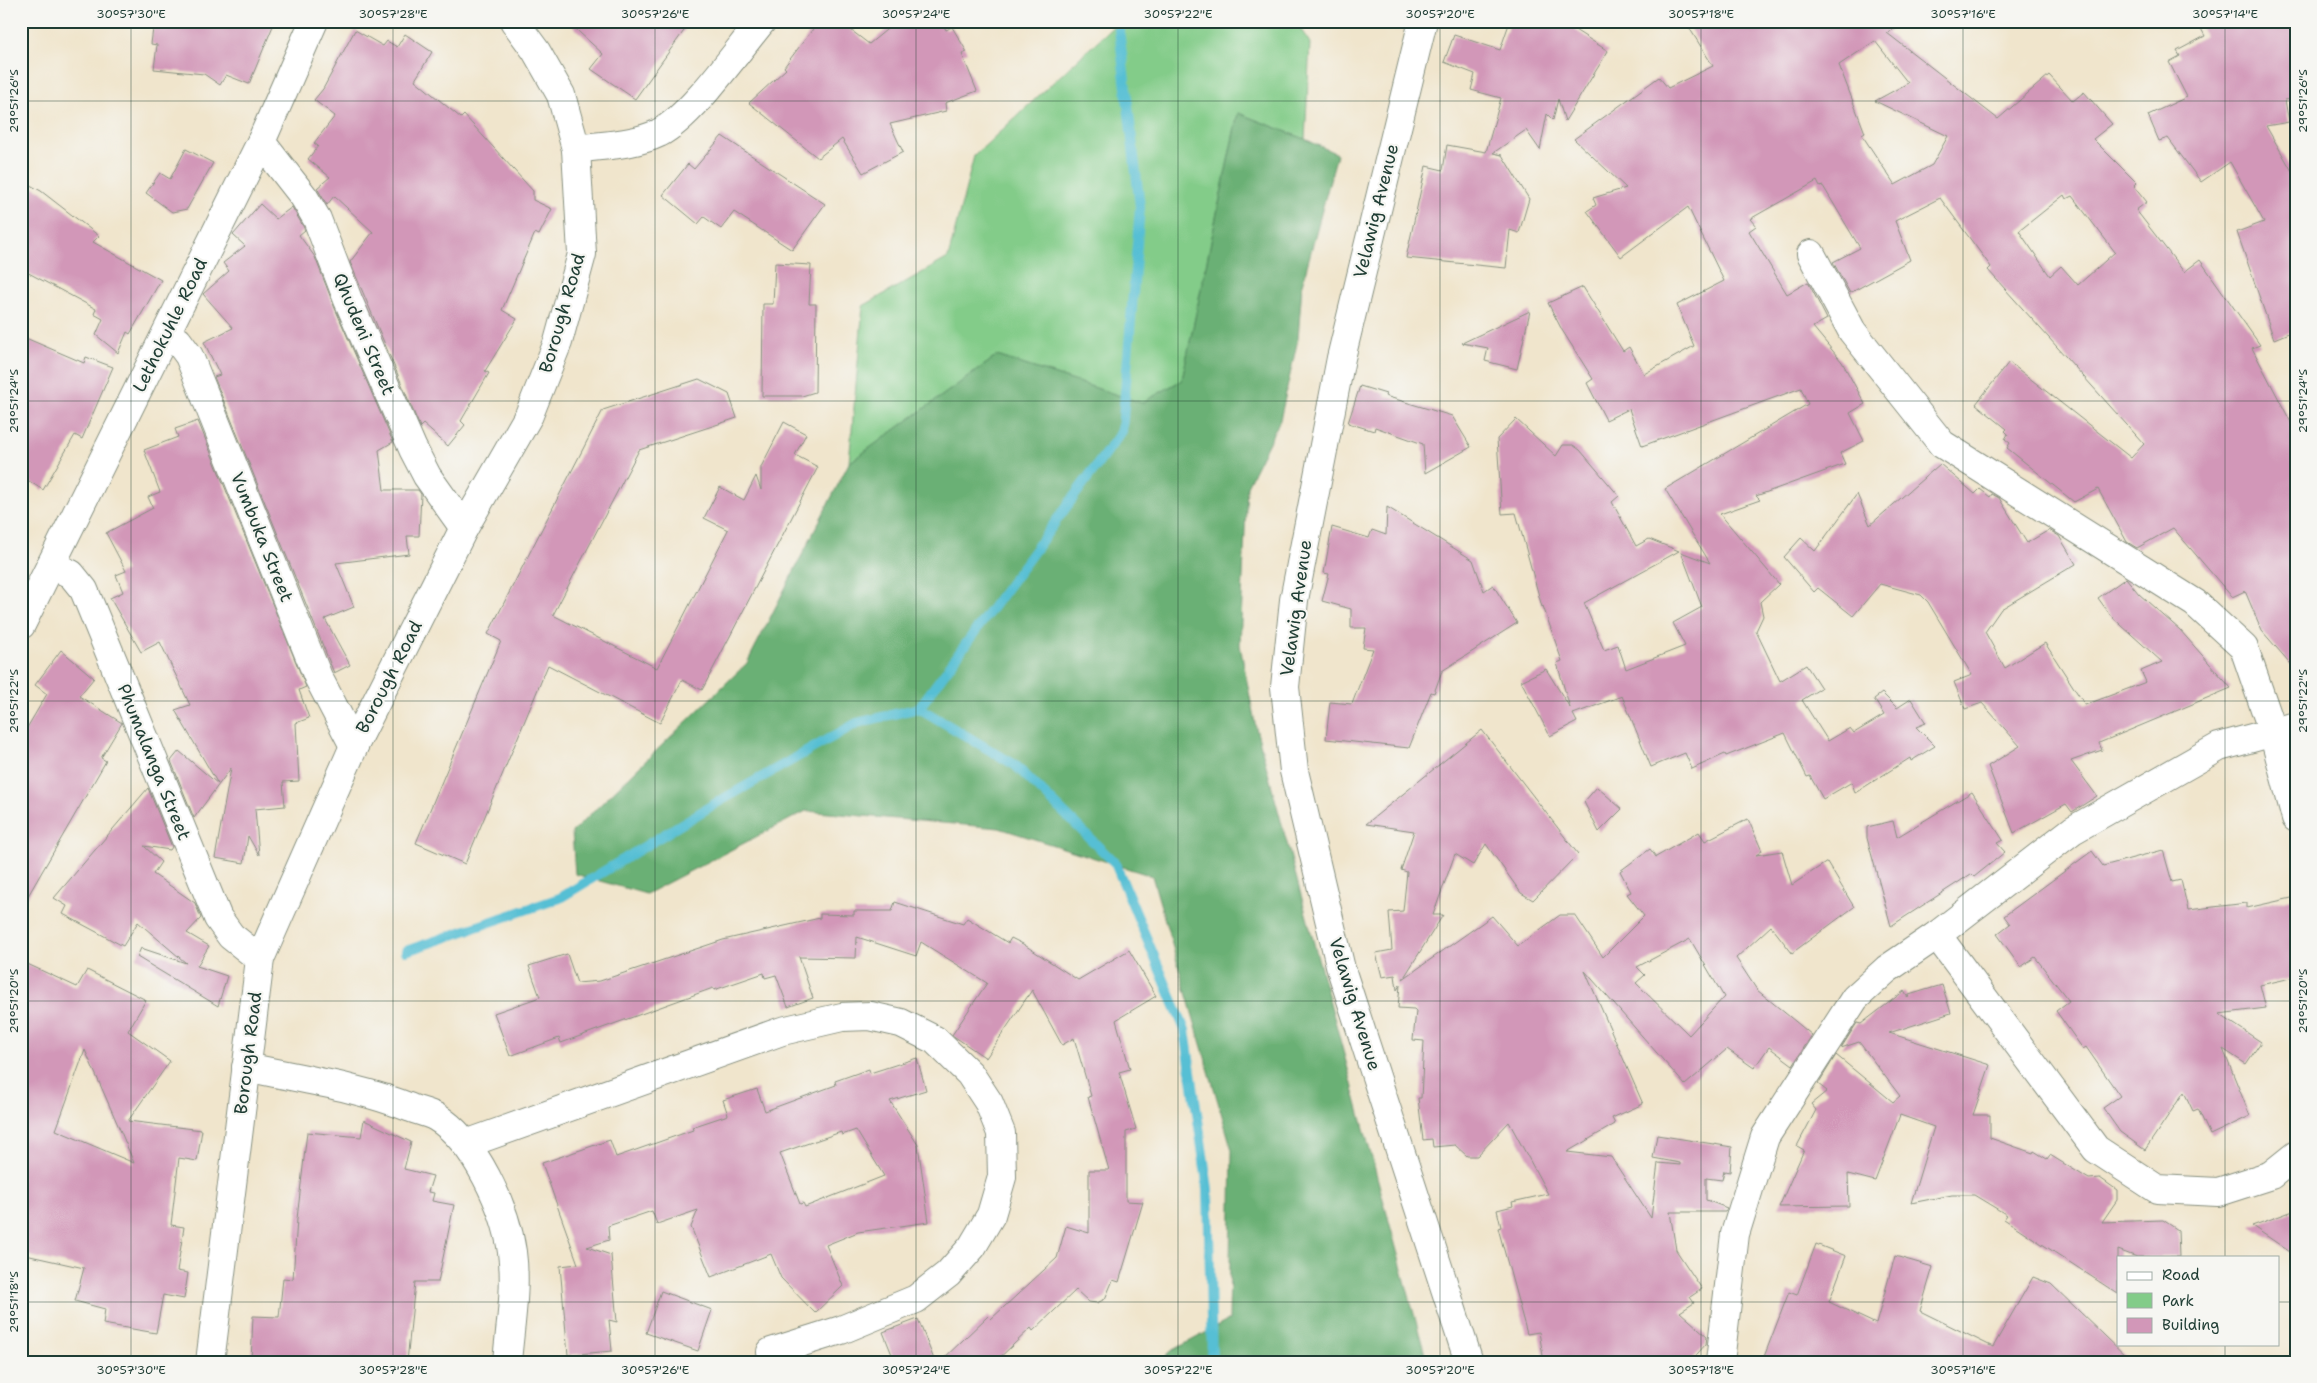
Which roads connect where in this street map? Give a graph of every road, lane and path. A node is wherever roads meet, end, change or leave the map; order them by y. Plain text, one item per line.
1 (314, 21) edge
2 (514, 21) edge
3 (762, 21) edge
4 (1423, 21) edge
5 (261, 142) junction
6 (576, 149) junction
7 (1811, 254) dead end
8 (166, 334) junction
9 (464, 528) junction
10 (51, 566) junction
11 (21, 626) edge
12 (2284, 729) edge
13 (354, 746) junction
14 (2296, 818) edge
15 (1937, 935) junction
16 (260, 960) junction
17 (246, 1067) junction
18 (466, 1144) junction
19 (2296, 1156) edge
20 (770, 1352) dead end
21 (210, 1362) edge
22 (507, 1362) edge
23 (1469, 1362) edge
24 (1720, 1362) edge

1 - 5 street, Lethokuhle Road
2 - 6 street, Borough Road
3 - 6 street
4 - 23 street, Velawig Avenue
5 - 8 street, Lethokuhle Road
5 - 9 street, Qhudeni Street
6 - 9 street, Borough Road
7 - 12 street
8 - 10 street, Lethokuhle Road
8 - 13 street, Vumbuka Street
9 - 13 street, Borough Road
10 - 11 street, Lethokuhle Road
10 - 16 street, Phumalanga Street
12 - 14 street
12 - 15 street
13 - 16 street, Borough Road
15 - 19 street
15 - 24 street
16 - 17 street, Borough Road
17 - 18 street
17 - 21 street, Borough Road
18 - 20 street
18 - 22 street

